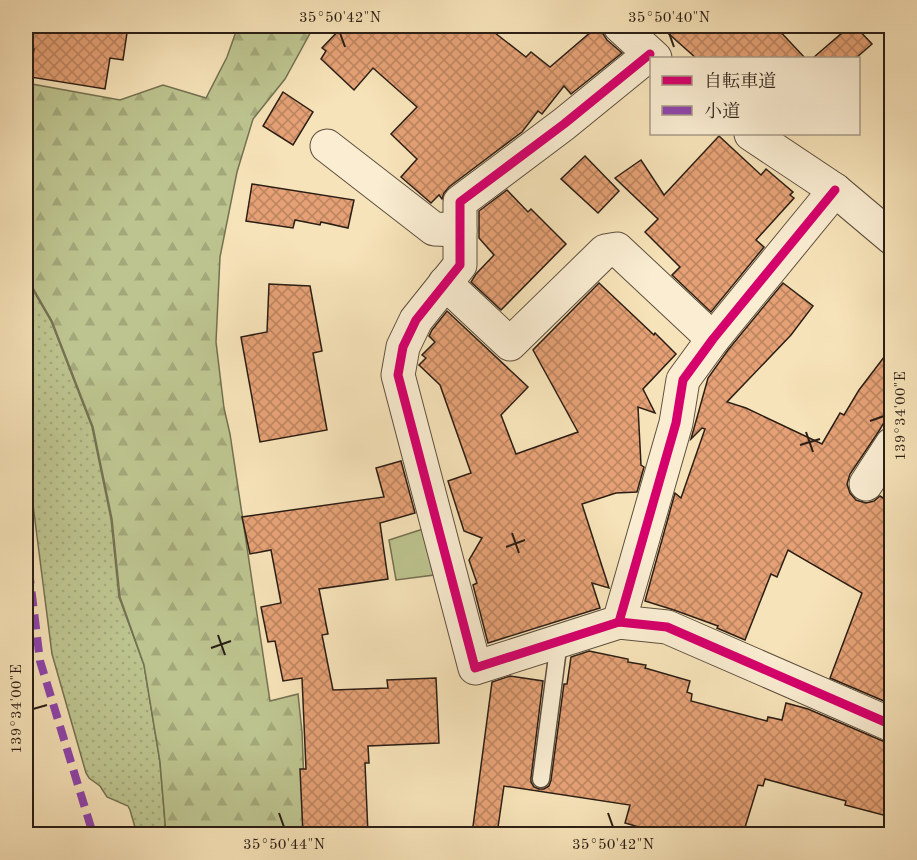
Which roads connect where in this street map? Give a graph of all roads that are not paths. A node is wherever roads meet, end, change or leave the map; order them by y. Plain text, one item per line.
1 (620, 26) edge
2 (653, 56) edge
3 (650, 58) edge
4 (753, 135) edge
5 (327, 146) dead end
6 (836, 190) junction
7 (460, 230) junction
8 (891, 238) edge
9 (445, 283) junction
10 (712, 339) junction
11 (891, 444) edge
12 (866, 484) dead end
13 (618, 622) junction
14 (559, 641) junction
15 (891, 725) edge
16 (541, 779) dead end

1 - 2 street
3 - 7 street
4 - 6 street
5 - 7 street
6 - 8 street
6 - 10 street
7 - 9 street
9 - 10 street
9 - 14 street
10 - 13 street
11 - 12 street
13 - 14 street
13 - 15 street
14 - 16 lane

